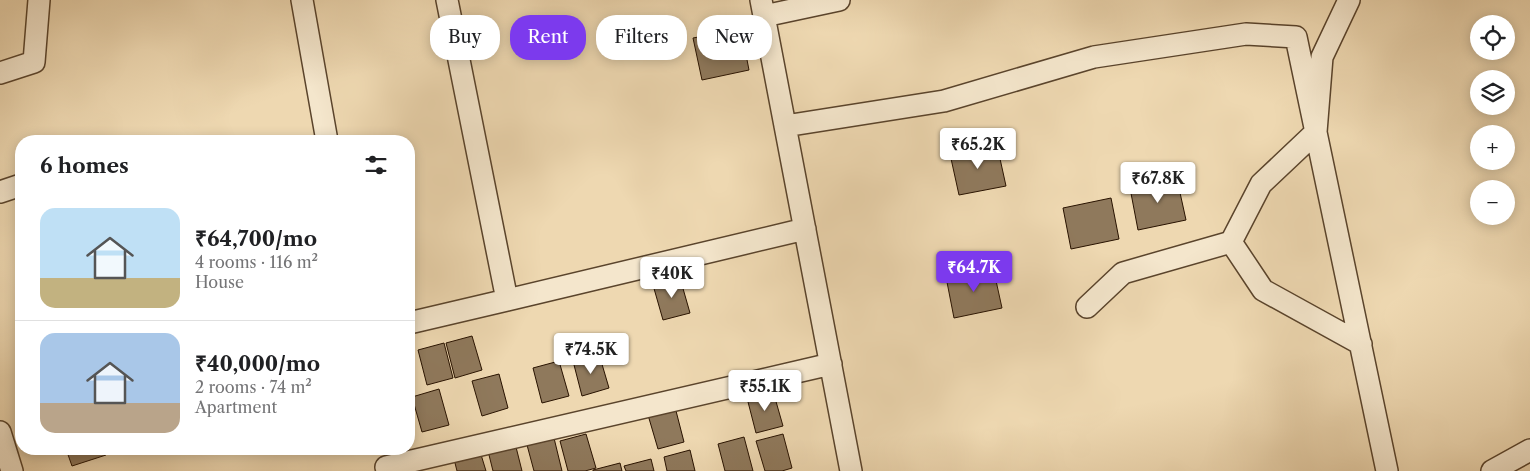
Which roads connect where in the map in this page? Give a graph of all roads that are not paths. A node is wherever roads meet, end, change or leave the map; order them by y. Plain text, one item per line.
1 (39, 0) edge
2 (302, 0) edge
3 (447, 0) edge
4 (840, 0) edge
5 (1349, 0) edge
6 (762, 8) edge
7 (0, 73) edge
8 (785, 126) junction
9 (1316, 132) junction
10 (326, 135) edge
11 (15, 187) edge
12 (0, 192) edge
13 (805, 229) junction
14 (1231, 242) junction
15 (507, 300) junction
16 (1087, 307) dead end
17 (415, 322) edge
18 (1361, 344) junction
19 (831, 364) junction
20 (0, 432) edge
21 (1530, 450) edge
22 (385, 462) edge
23 (12, 471) edge
24 (851, 471) edge
25 (1387, 471) edge
26 (1492, 471) edge

1 - 7 street
2 - 10 street
3 - 15 street
4 - 6 street
5 - 9 street
6 - 8 street
8 - 9 street
8 - 13 street
9 - 14 street
9 - 18 street
11 - 12 street
13 - 15 street
13 - 19 street
14 - 16 street
14 - 18 street
15 - 17 street
18 - 25 street
19 - 22 street
19 - 24 street
20 - 23 street
21 - 26 street

